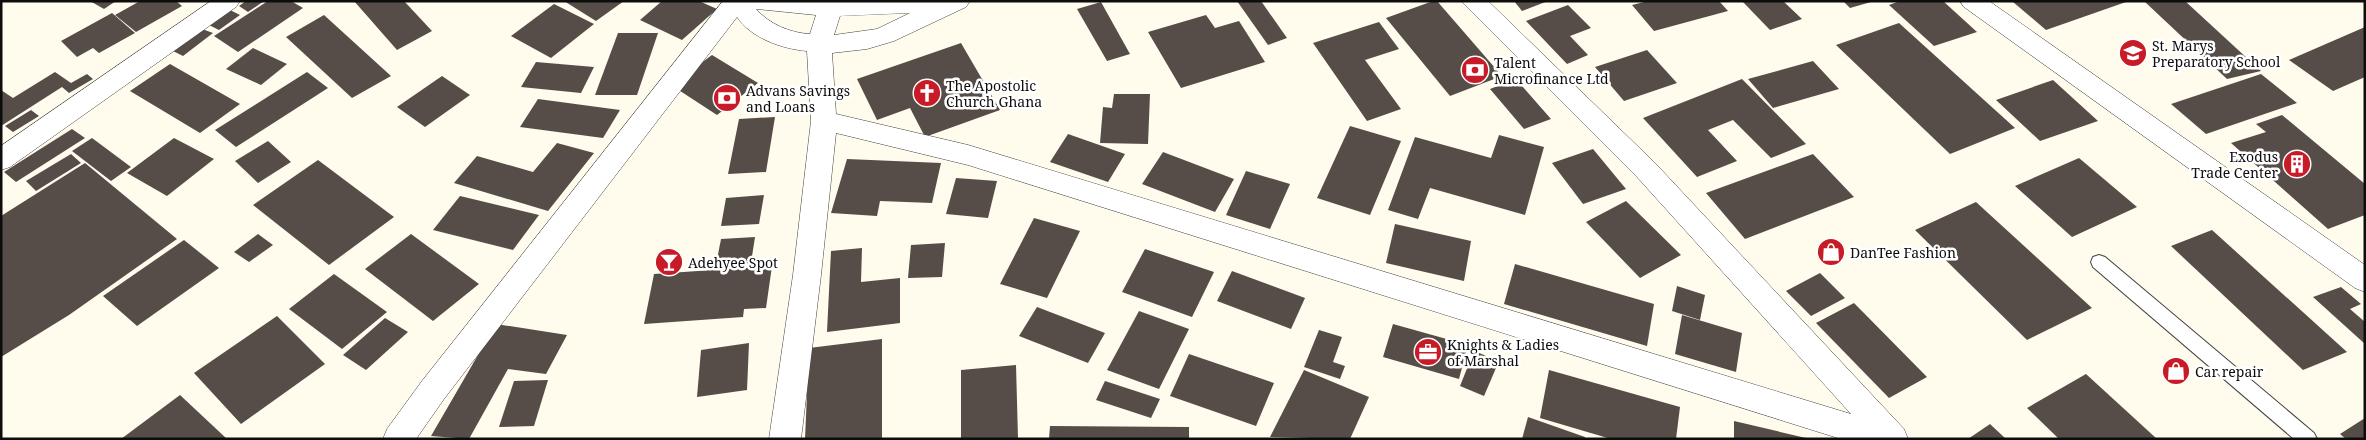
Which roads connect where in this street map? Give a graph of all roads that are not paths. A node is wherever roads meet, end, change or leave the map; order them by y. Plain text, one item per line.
1 (228, 1) edge
2 (737, 1) edge
3 (757, 1) edge
4 (1473, 1) edge
5 (1972, 1) edge
6 (954, 2) edge
7 (830, 8) junction
8 (819, 44) junction
9 (824, 121) junction
10 (1, 160) edge
11 (2099, 262) dead end
12 (2365, 280) edge
13 (398, 439) edge
14 (785, 439) edge
15 (1886, 439) edge
16 (1892, 439) edge
17 (2308, 439) edge

1 - 10 street
2 - 8 street
2 - 13 street
3 - 7 street
4 - 16 street
5 - 12 street
6 - 7 street
6 - 8 street
7 - 8 street
8 - 9 street
9 - 14 street
9 - 15 street
11 - 17 lane

